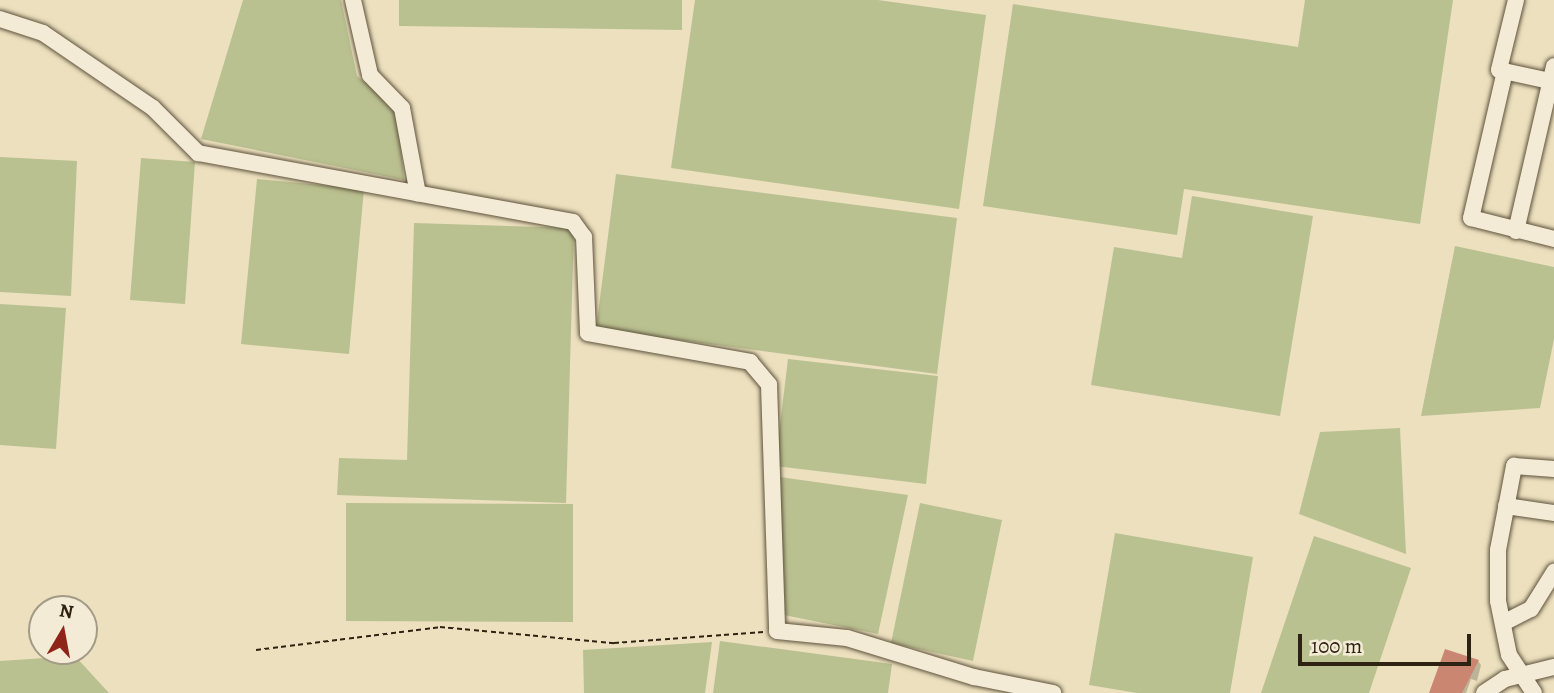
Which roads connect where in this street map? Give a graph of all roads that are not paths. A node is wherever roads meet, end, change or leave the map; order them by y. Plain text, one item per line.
1 (353, 0) edge
2 (1516, 0) edge
3 (0, 19) edge
4 (1505, 71) junction
5 (1553, 77) edge
6 (418, 194) junction
7 (1516, 231) junction
8 (1554, 239) edge
9 (1554, 469) edge
10 (1506, 506) junction
11 (1554, 513) edge
12 (1554, 572) edge
13 (1506, 622) junction
14 (1554, 667) edge
15 (1520, 675) junction
16 (1053, 693) edge
17 (1484, 693) edge
18 (1534, 693) edge

1 - 6 street
2 - 4 street
3 - 6 street
4 - 5 street
4 - 7 street
5 - 7 street
6 - 16 street
7 - 8 street
9 - 10 street
10 - 11 street
10 - 13 street
12 - 13 street
13 - 15 street
14 - 15 street
15 - 17 street
15 - 18 street

